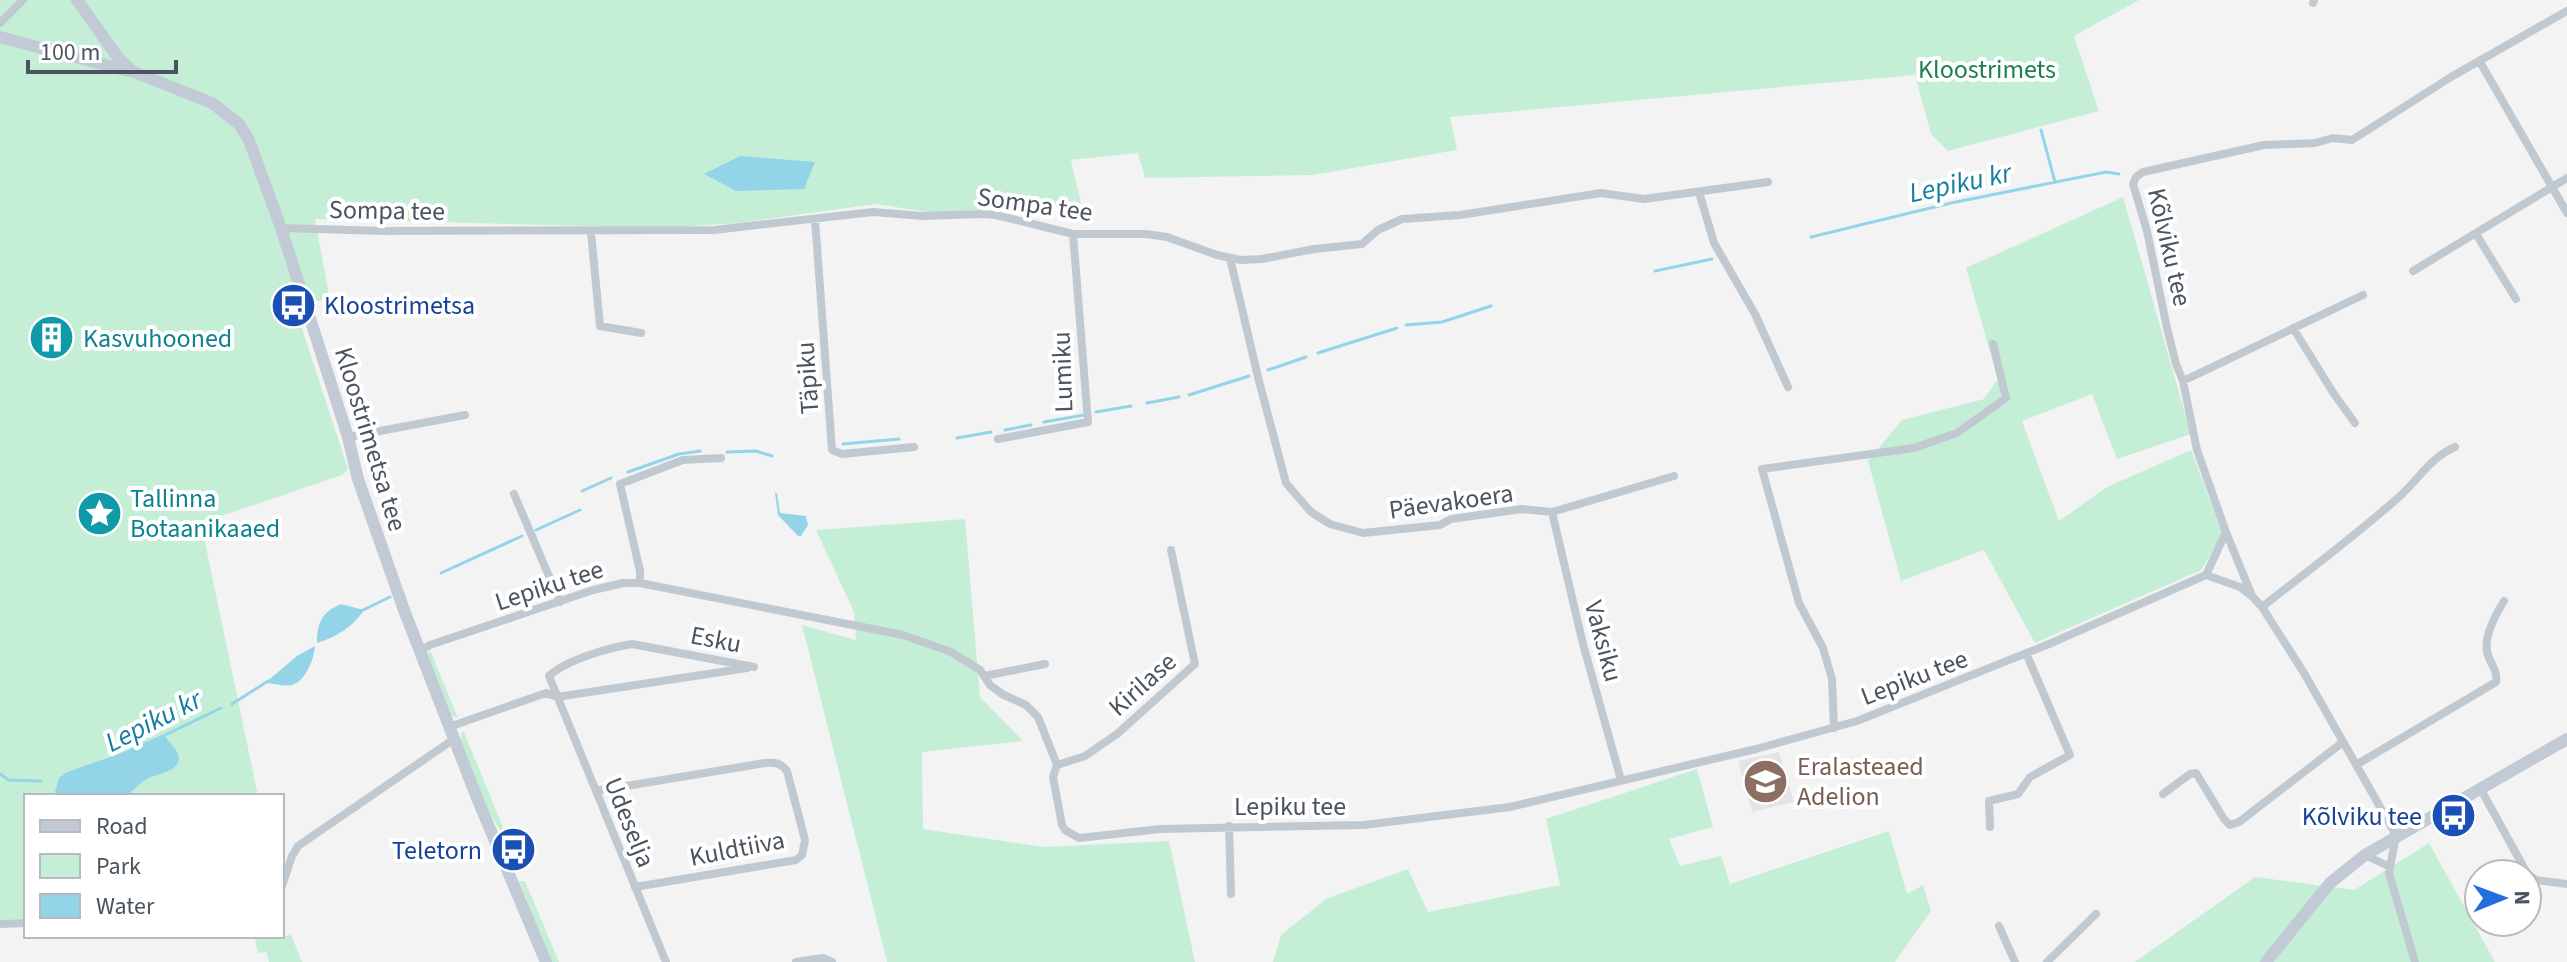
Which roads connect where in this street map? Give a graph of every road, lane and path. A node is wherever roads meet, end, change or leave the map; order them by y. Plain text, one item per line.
1 (23, 0) edge
2 (77, 0) edge
3 (2567, 11) edge
4 (0, 23) edge
5 (0, 37) edge
6 (2480, 62) junction
7 (132, 71) junction
8 (2567, 178) edge
9 (1768, 182) dead end
10 (2552, 187) junction
11 (1699, 192) junction
12 (2567, 213) edge
13 (815, 219) junction
14 (281, 228) junction
15 (591, 232) junction
16 (1073, 234) junction
17 (2476, 234) junction
18 (1230, 258) junction
19 (2413, 271) dead end
20 (2363, 295) dead end
21 (2516, 299) dead end
22 (2293, 328) junction
23 (641, 333) dead end
24 (1993, 344) dead end
25 (2183, 381) junction
26 (1788, 387) dead end
27 (465, 415) dead end
28 (2355, 423) dead end
29 (348, 437) junction
30 (998, 439) dead end
31 (914, 447) dead end
32 (2455, 447) dead end
33 (721, 458) dead end
34 (1674, 476) dead end
35 (514, 494) dead end
36 (1552, 512) junction
37 (2226, 532) junction
38 (1171, 550) dead end
39 (2206, 575) junction
40 (640, 583) junction
41 (2252, 596) junction
42 (2504, 601) dead end
43 (560, 602) junction
44 (2262, 607) junction
45 (420, 651) junction
46 (2026, 653) junction
47 (1045, 664) dead end
48 (984, 676) junction
49 (557, 697) junction
50 (1834, 728) junction
51 (451, 733) junction
52 (2567, 739) edge
53 (2343, 742) junction
54 (1057, 765) junction
55 (2356, 765) junction
56 (1621, 780) junction
57 (2480, 788) junction
58 (596, 791) junction
59 (2163, 794) dead end
60 (1229, 826) junction
61 (1990, 827) dead end
62 (2396, 835) junction
63 (2365, 855) junction
64 (2390, 867) junction
65 (284, 880) edge
66 (2567, 884) edge
67 (635, 887) junction
68 (1231, 894) dead end
69 (2096, 914) dead end
70 (24, 923) edge
71 (0, 924) edge
72 (1999, 926) dead end
73 (546, 962) edge
74 (666, 962) edge
75 (796, 962) edge
76 (832, 962) edge
77 (2015, 962) edge
78 (2047, 962) edge
79 (2266, 962) edge
80 (2415, 962) edge

1 - 4 street
2 - 7 main road, Kloostrimetsa tee
3 - 6 street
5 - 7 main road
6 - 10 street
6 - 25 street, Kõlviku tee
7 - 14 main road, Kloostrimetsa tee
8 - 10 street
9 - 11 street, Sompa tee
10 - 12 street
10 - 17 street
11 - 18 street, Sompa tee
11 - 26 street
13 - 15 street, Sompa tee
13 - 16 street, Sompa tee
13 - 31 street, Täpiku
14 - 15 street, Sompa tee
14 - 29 main road, Kloostrimetsa tee
15 - 23 street
16 - 18 street, Sompa tee
16 - 30 street, Lumiku
17 - 19 street
17 - 21 street
18 - 36 street, Päevakoera
20 - 22 street
22 - 25 street
22 - 28 street
24 - 50 street
25 - 37 street, Kõlviku tee
27 - 29 street
29 - 45 main road, Kloostrimetsa tee
32 - 44 street
33 - 40 street
34 - 36 street, Päevakoera
35 - 43 street
36 - 56 street, Vaksiku
37 - 39 street
37 - 41 street, Kõlviku tee
38 - 54 street, Kirilase
39 - 41 street
39 - 46 street, Lepiku tee
40 - 43 street, Lepiku tee
40 - 48 street, Lepiku tee
41 - 44 street, Kõlviku tee
42 - 55 street
43 - 45 street, Lepiku tee
44 - 53 street, Kõlviku tee
45 - 51 main road, Kloostrimetsa tee
46 - 50 street, Lepiku tee
46 - 61 street
47 - 48 street
48 - 54 street, Lepiku tee
49 - 49 street, Esku
49 - 51 street, Esku
49 - 58 street, Udeselja
50 - 56 street, Lepiku tee
51 - 65 street, Esku
51 - 73 main road, Kloostrimetsa tee
52 - 57 main road
53 - 55 street, Kõlviku tee
53 - 59 street
54 - 60 street, Lepiku tee
55 - 62 street, Kõlviku tee
56 - 60 street, Lepiku tee
57 - 62 main road
57 - 66 street
58 - 67 street, Udeselja
58 - 67 street, Kuldtiiva
60 - 68 street
62 - 63 main road
62 - 64 street
63 - 64 street
63 - 79 main road
64 - 80 street
67 - 74 street, Udeselja
69 - 78 street
70 - 71 street
72 - 77 street
75 - 76 street

